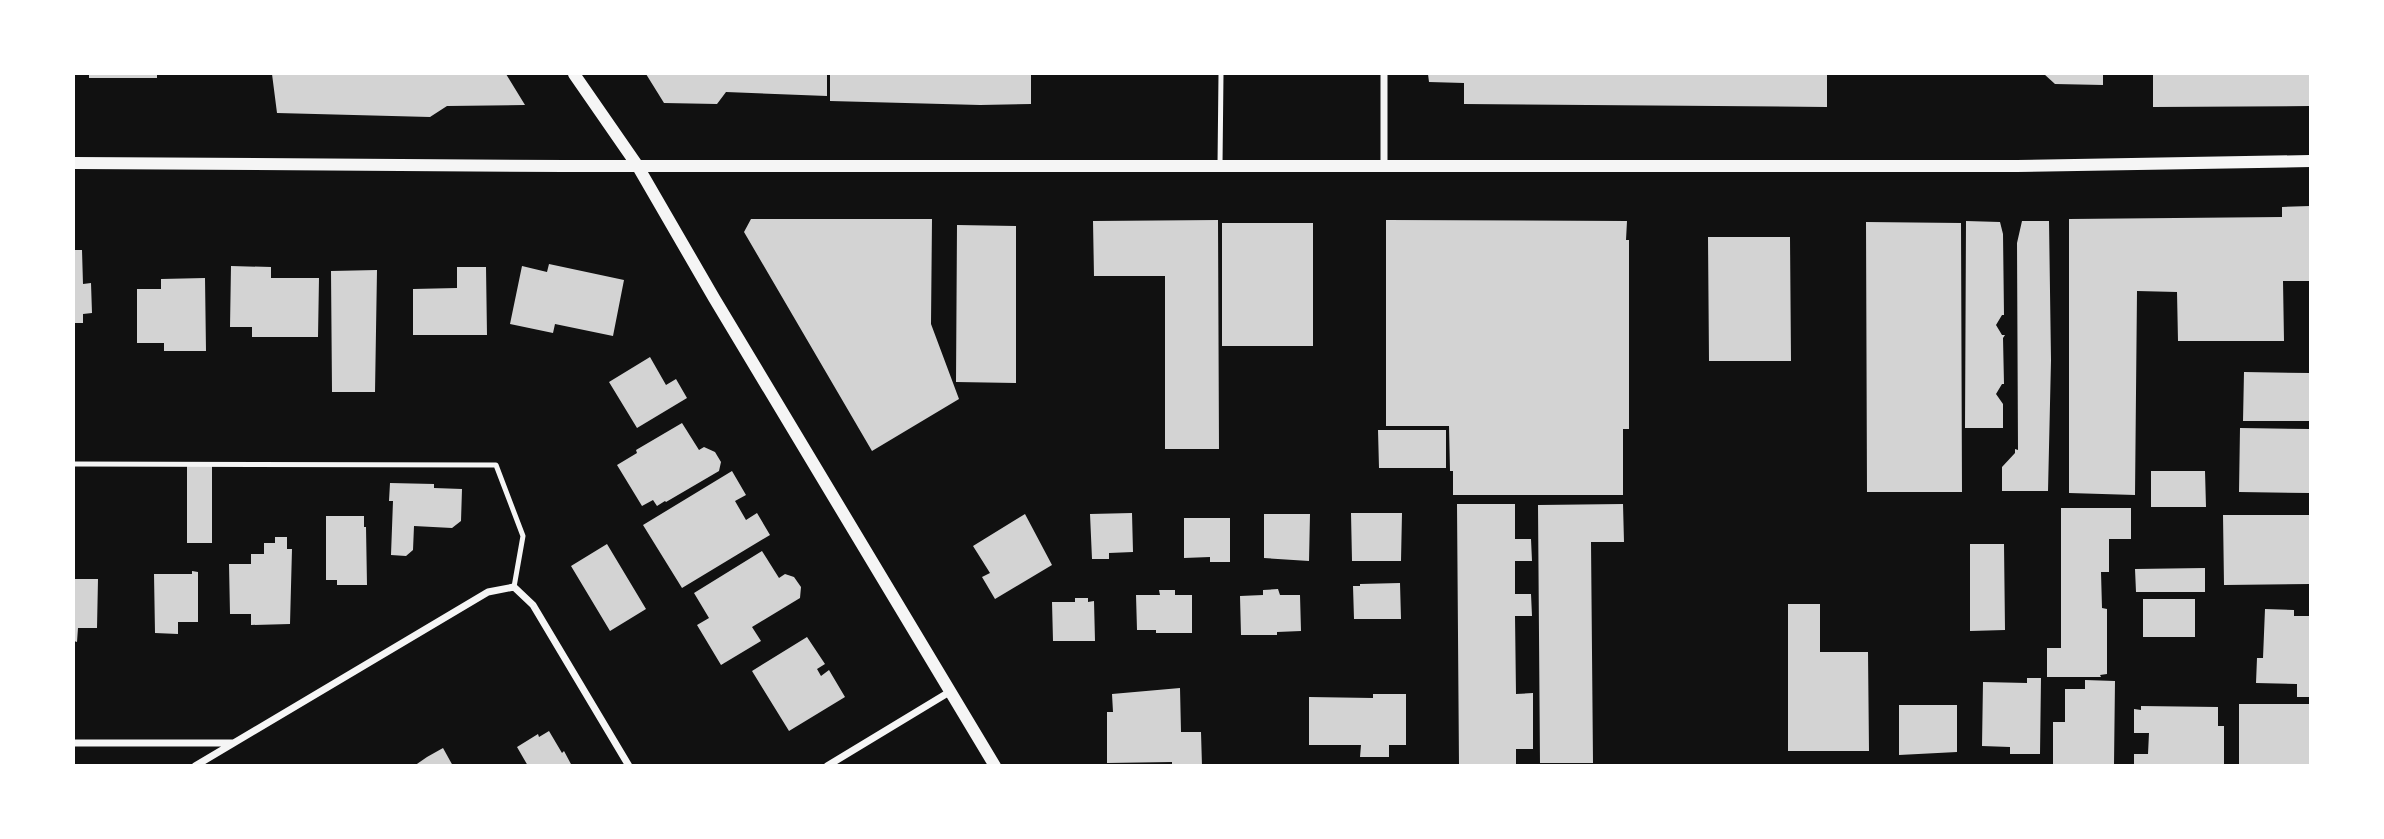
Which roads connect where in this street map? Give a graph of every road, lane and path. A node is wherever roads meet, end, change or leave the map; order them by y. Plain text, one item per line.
1 (574, 74) edge
2 (1221, 74) edge
3 (1384, 74) edge
4 (2311, 161) edge
5 (74, 163) edge
6 (637, 165) junction
7 (1220, 166) junction
8 (1384, 166) junction
9 (74, 464) edge
10 (514, 587) junction
11 (951, 691) junction
12 (74, 743) edge
13 (232, 743) junction
14 (195, 765) edge
15 (629, 765) edge
16 (827, 765) edge
17 (995, 765) edge

1 - 6 street
2 - 7 lane
3 - 8 street
4 - 8 street
5 - 6 street
6 - 7 street
6 - 11 street
7 - 8 street
9 - 10 lane
10 - 13 street
10 - 15 street
11 - 16 street
11 - 17 street
12 - 13 street
13 - 14 street

